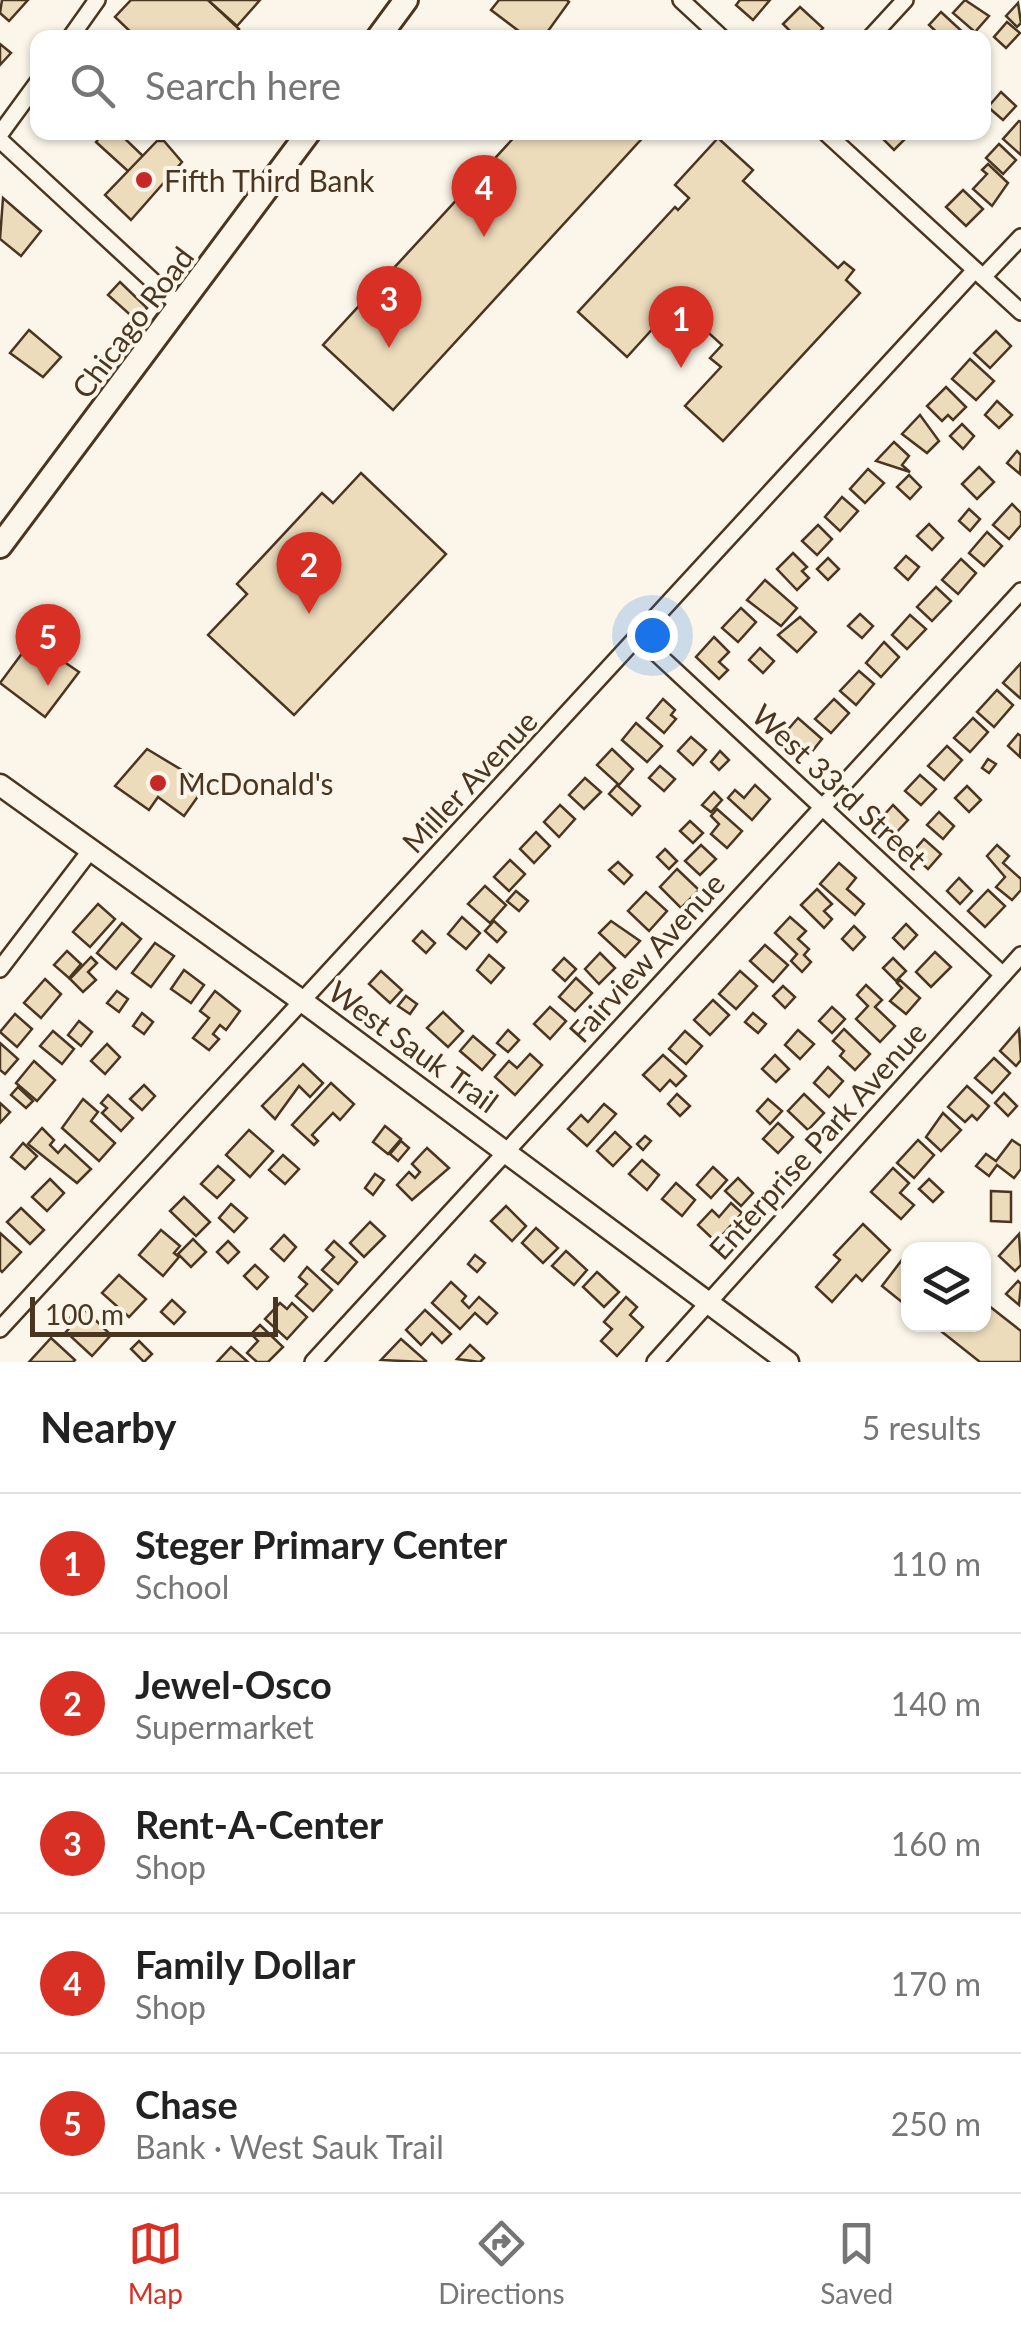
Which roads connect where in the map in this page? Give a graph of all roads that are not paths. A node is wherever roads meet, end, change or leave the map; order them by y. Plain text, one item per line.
1 (96, 0) edge
2 (406, 0) edge
3 (681, 0) edge
4 (905, 0) edge
5 (75, 30) edge
6 (384, 30) edge
7 (713, 30) edge
8 (877, 30) edge
9 (30, 94) edge
10 (0, 137) edge
11 (304, 140) edge
12 (834, 140) edge
13 (1021, 237) edge
14 (979, 274) junction
15 (182, 308) junction
16 (1021, 312) edge
17 (0, 546) edge
18 (1021, 592) edge
19 (640, 638) junction
20 (0, 784) edge
21 (821, 806) junction
22 (90, 850) junction
23 (1021, 955) edge
24 (0, 969) edge
25 (1002, 975) junction
26 (302, 1001) junction
27 (506, 1151) junction
28 (707, 1304) junction
29 (0, 1328) edge
30 (312, 1362) edge
31 (655, 1362) edge
32 (788, 1362) edge

1 - 5 street
2 - 6 main road
3 - 7 street
4 - 8 street
9 - 10 street
10 - 15 street
11 - 15 main road, Chicago Road
12 - 14 street
13 - 14 street, Miller Avenue
14 - 16 street
14 - 19 street, Miller Avenue
15 - 17 main road, Chicago Road
18 - 21 street, Fairview Avenue
19 - 21 street, West 33rd Street
19 - 26 street, Miller Avenue
20 - 22 main road, West Sauk Trail
21 - 25 street, West 33rd Street
21 - 27 street, Fairview Avenue
22 - 24 street
22 - 26 main road, West Sauk Trail
23 - 25 street, Enterprise Park Avenue
25 - 28 street, Enterprise Park Avenue
26 - 27 main road, West Sauk Trail
26 - 29 street, Miller Avenue
27 - 28 main road, West Sauk Trail
27 - 30 street, Fairview Avenue
28 - 31 street, Enterprise Park Avenue
28 - 32 main road, West Sauk Trail

